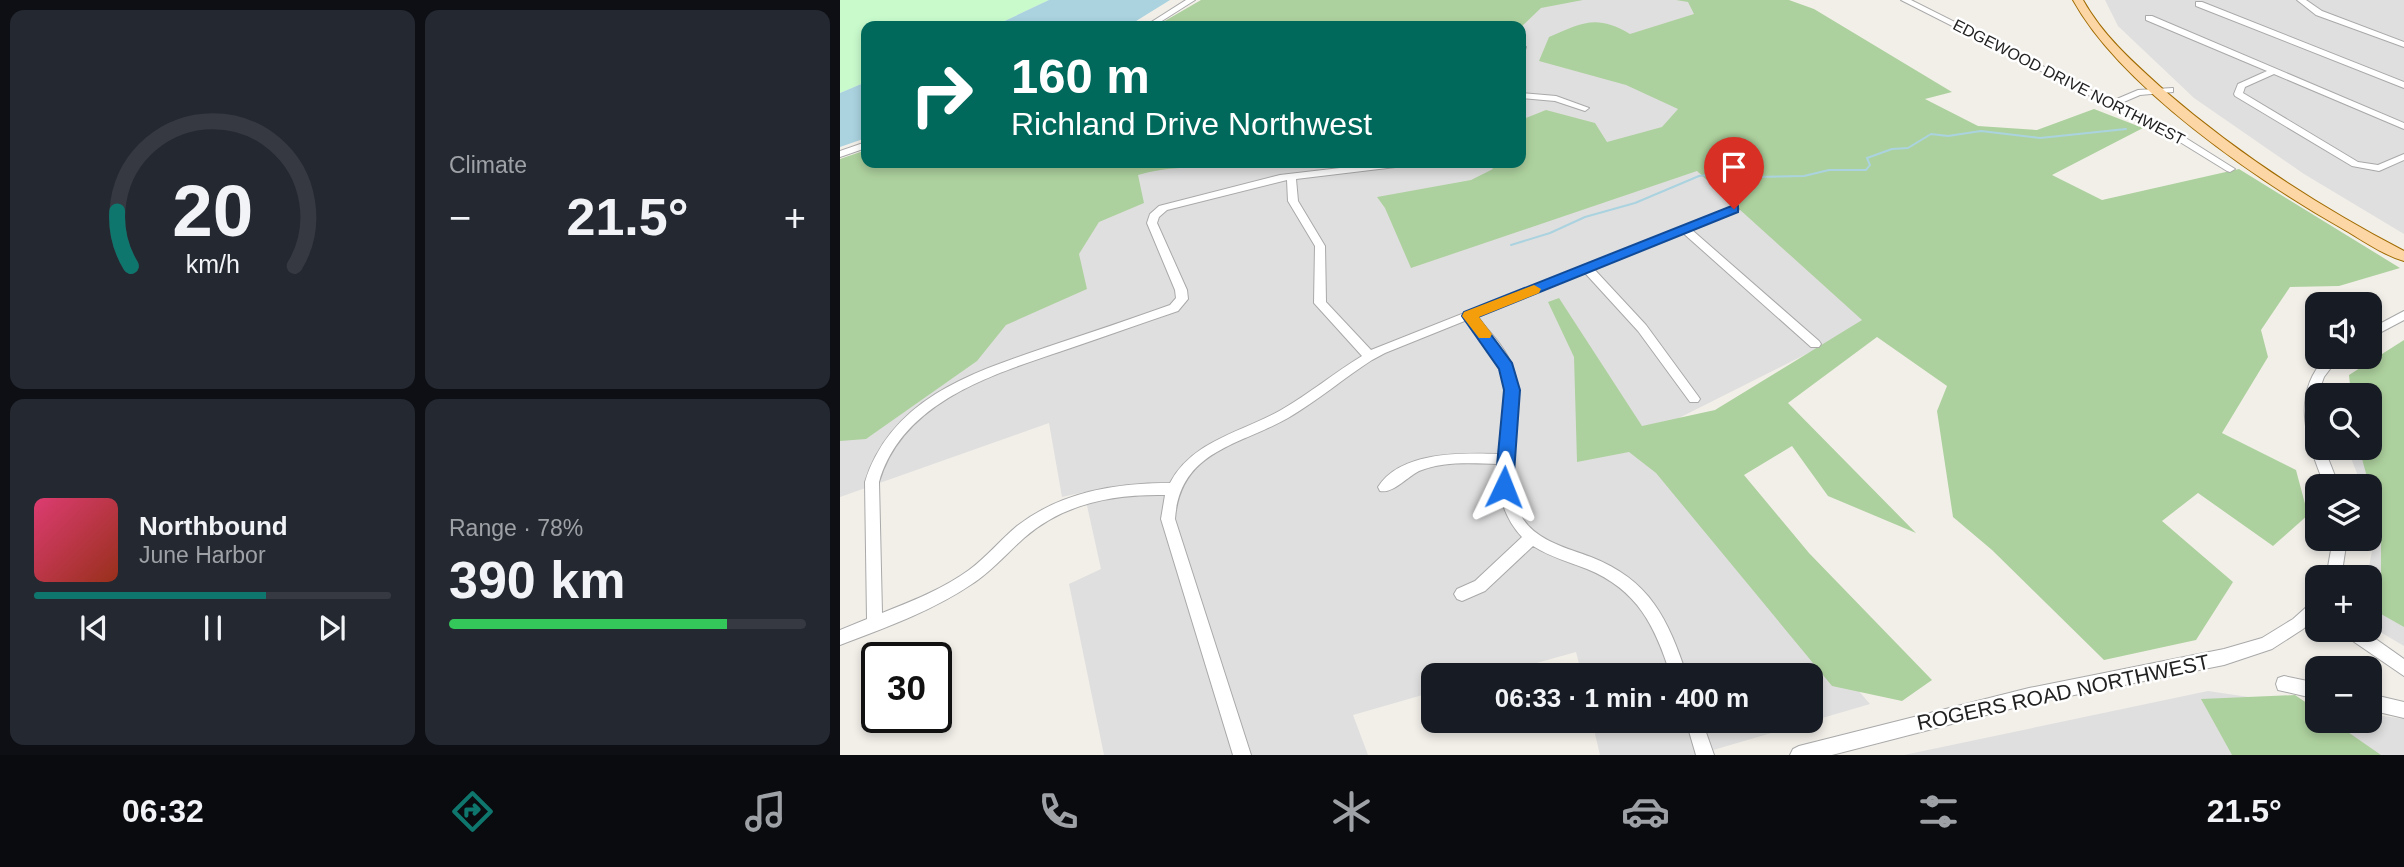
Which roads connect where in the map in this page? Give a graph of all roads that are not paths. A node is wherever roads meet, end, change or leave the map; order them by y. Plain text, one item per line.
1 (1191, 0) edge
2 (1905, 0) edge
3 (2078, 0) edge
4 (2090, 0) edge
5 (2301, 0) edge
6 (2199, 4) dead end
7 (2149, 18) dead end
8 (1157, 21) edge
9 (2404, 45) edge
10 (2274, 71) junction
11 (2404, 85) edge
12 (2164, 91) junction
13 (1526, 96) edge
14 (2112, 104) junction
15 (1585, 108) dead end
16 (2404, 126) edge
17 (861, 147) edge
18 (840, 154) edge
19 (2404, 157) edge
20 (1361, 168) edge
21 (2230, 169) dead end
22 (1291, 176) junction
23 (1734, 209) dead end
24 (1685, 229) junction
25 (2404, 248) edge
26 (2404, 257) edge
27 (1587, 268) junction
28 (2404, 315) edge
29 (1469, 316) junction
30 (2382, 327) edge
31 (1815, 344) dead end
32 (1369, 356) junction
33 (1694, 400) dead end
34 (1504, 459) junction
35 (1385, 487) dead end
36 (1172, 489) junction
37 (1530, 538) junction
38 (1462, 594) dead end
39 (2305, 618) edge
40 (875, 623) junction
41 (840, 638) edge
42 (2367, 642) edge
43 (1675, 663) edge
44 (2404, 668) edge
45 (2284, 684) dead end
46 (2305, 688) edge
47 (2382, 705) edge
48 (2404, 710) edge
49 (1698, 733) edge
50 (1242, 755) edge
51 (1705, 755) edge
52 (1799, 755) edge

1 - 8 street
2 - 14 street, EDGEWOOD DRIVE NORTHWEST
3 - 12 main road
4 - 12 main road
5 - 9 street
6 - 11 street
7 - 10 street
10 - 16 street
10 - 19 street
12 - 14 street
12 - 25 main road
12 - 26 main road
13 - 15 street
14 - 21 street, EDGEWOOD DRIVE NORTHWEST
17 - 18 street
20 - 22 street
22 - 32 street
22 - 40 street
23 - 24 street
24 - 27 street
24 - 31 street
27 - 29 street
27 - 33 street
28 - 30 street
29 - 32 street
29 - 34 street
32 - 36 street
34 - 35 street
34 - 37 street
36 - 40 street
36 - 50 street
37 - 38 street
37 - 43 street
39 - 52 street, ROGERS ROAD NORTHWEST
40 - 41 street
42 - 44 street
45 - 46 street
47 - 48 street
49 - 51 street

